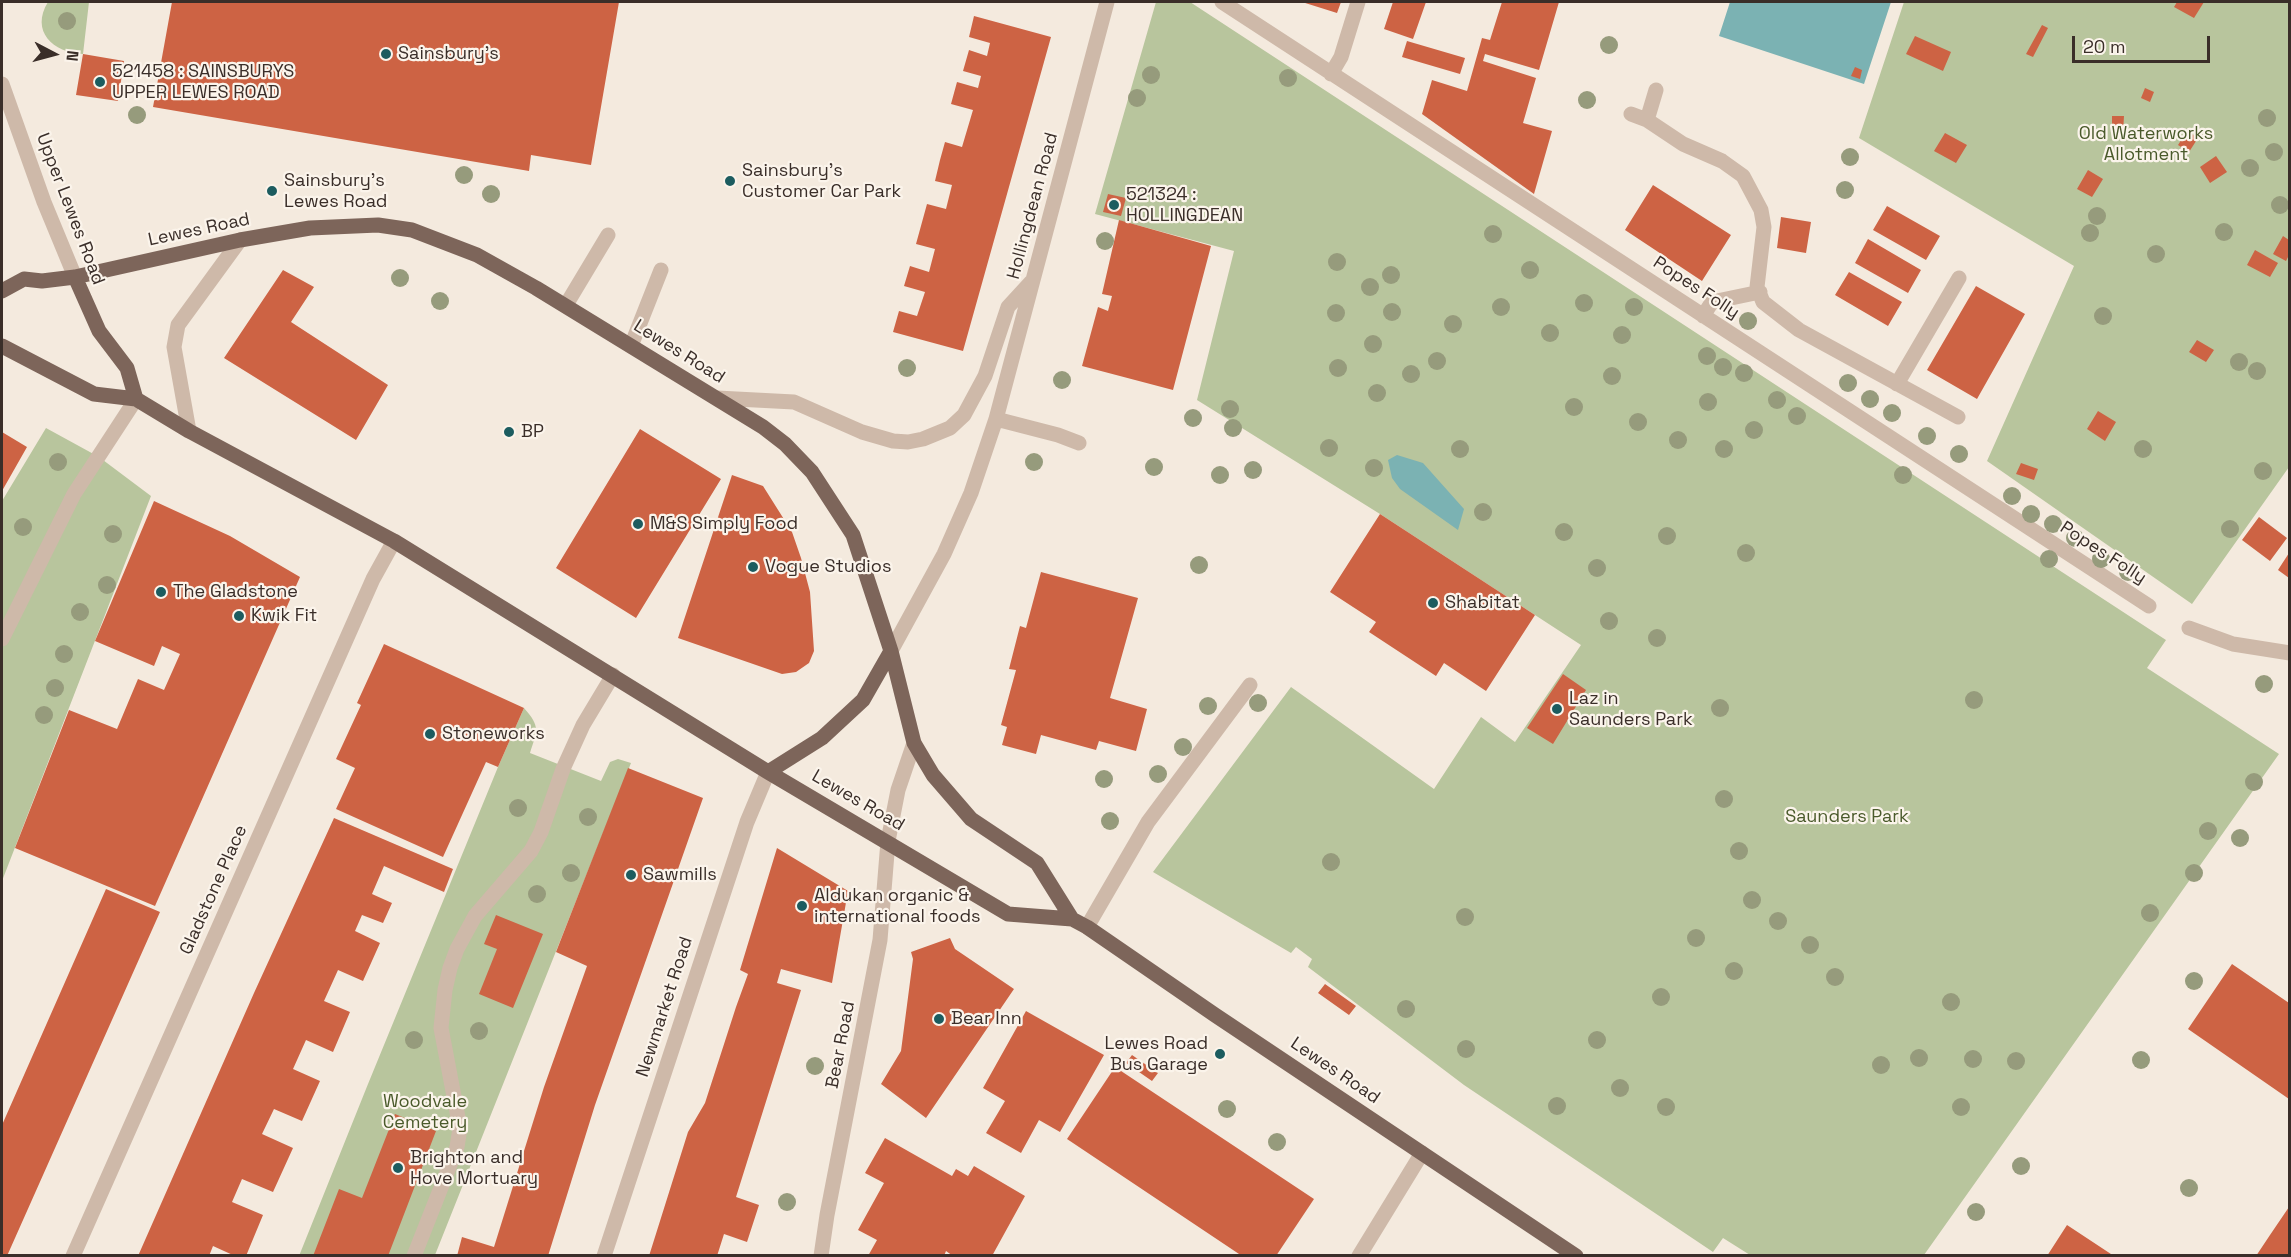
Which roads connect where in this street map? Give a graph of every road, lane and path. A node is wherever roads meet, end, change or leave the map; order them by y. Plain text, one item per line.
1 (1107, 2) edge
2 (1222, 2) edge
3 (1358, 2) edge
4 (1331, 74) junction
5 (2, 84) edge
6 (1656, 90) dead end
7 (1631, 114) dead end
8 (1647, 120) junction
9 (608, 235) dead end
10 (240, 240) junction
11 (661, 270) dead end
12 (75, 278) junction
13 (1034, 278) junction
14 (1959, 278) dead end
15 (2, 291) edge
16 (1760, 292) junction
17 (566, 304) junction
18 (1703, 316) junction
19 (2, 346) edge
20 (631, 346) junction
21 (1897, 384) junction
22 (717, 398) junction
23 (136, 399) junction
24 (1958, 417) dead end
25 (996, 419) junction
26 (189, 431) junction
27 (1079, 443) dead end
28 (394, 541) junction
29 (2149, 606) dead end
30 (2189, 628) dead end
31 (2, 639) edge
32 (891, 651) junction
33 (2289, 653) edge
34 (613, 675) junction
35 (1250, 685) dead end
36 (914, 743) junction
37 (768, 772) junction
38 (888, 841) junction
39 (1072, 919) junction
40 (1087, 927) junction
41 (1422, 1153) junction
42 (73, 1256) edge
43 (414, 1256) edge
44 (604, 1256) edge
45 (821, 1256) edge
46 (1359, 1256) edge
47 (1576, 1256) edge

1 - 13 street, Hollingdean Road
2 - 4 street, Popes Folly
3 - 4 street
4 - 18 street, Popes Folly
5 - 12 street, Upper Lewes Road
6 - 8 street
7 - 8 street
8 - 16 street
9 - 17 street
10 - 12 main road, Lewes Road
10 - 17 main road, Lewes Road
10 - 26 street
11 - 20 street
12 - 15 main road, Lewes Road
12 - 23 main road, Upper Lewes Road
13 - 22 street
13 - 25 street, Hollingdean Road
14 - 21 street
16 - 18 street
16 - 21 street
17 - 20 main road, Lewes Road
18 - 29 street, Popes Folly
19 - 23 main road, Lewes Road
20 - 22 main road, Lewes Road
21 - 24 street
22 - 32 main road, Lewes Road
23 - 26 main road, Lewes Road
23 - 31 street
25 - 27 street
25 - 32 street, Hollingdean Road
26 - 28 main road, Lewes Road
28 - 34 main road, Lewes Road
28 - 42 street, Gladstone Place
30 - 33 street
32 - 36 main road, Lewes Road
32 - 37 main road
34 - 37 main road, Lewes Road
34 - 43 street
35 - 40 street
36 - 38 street, Bear Road
36 - 39 main road, Lewes Road
37 - 38 main road, Lewes Road
37 - 44 street, Newmarket Road
38 - 39 main road, Lewes Road
38 - 45 street, Bear Road
39 - 40 main road, Lewes Road
40 - 41 main road, Lewes Road
41 - 46 street
41 - 47 main road, Lewes Road

